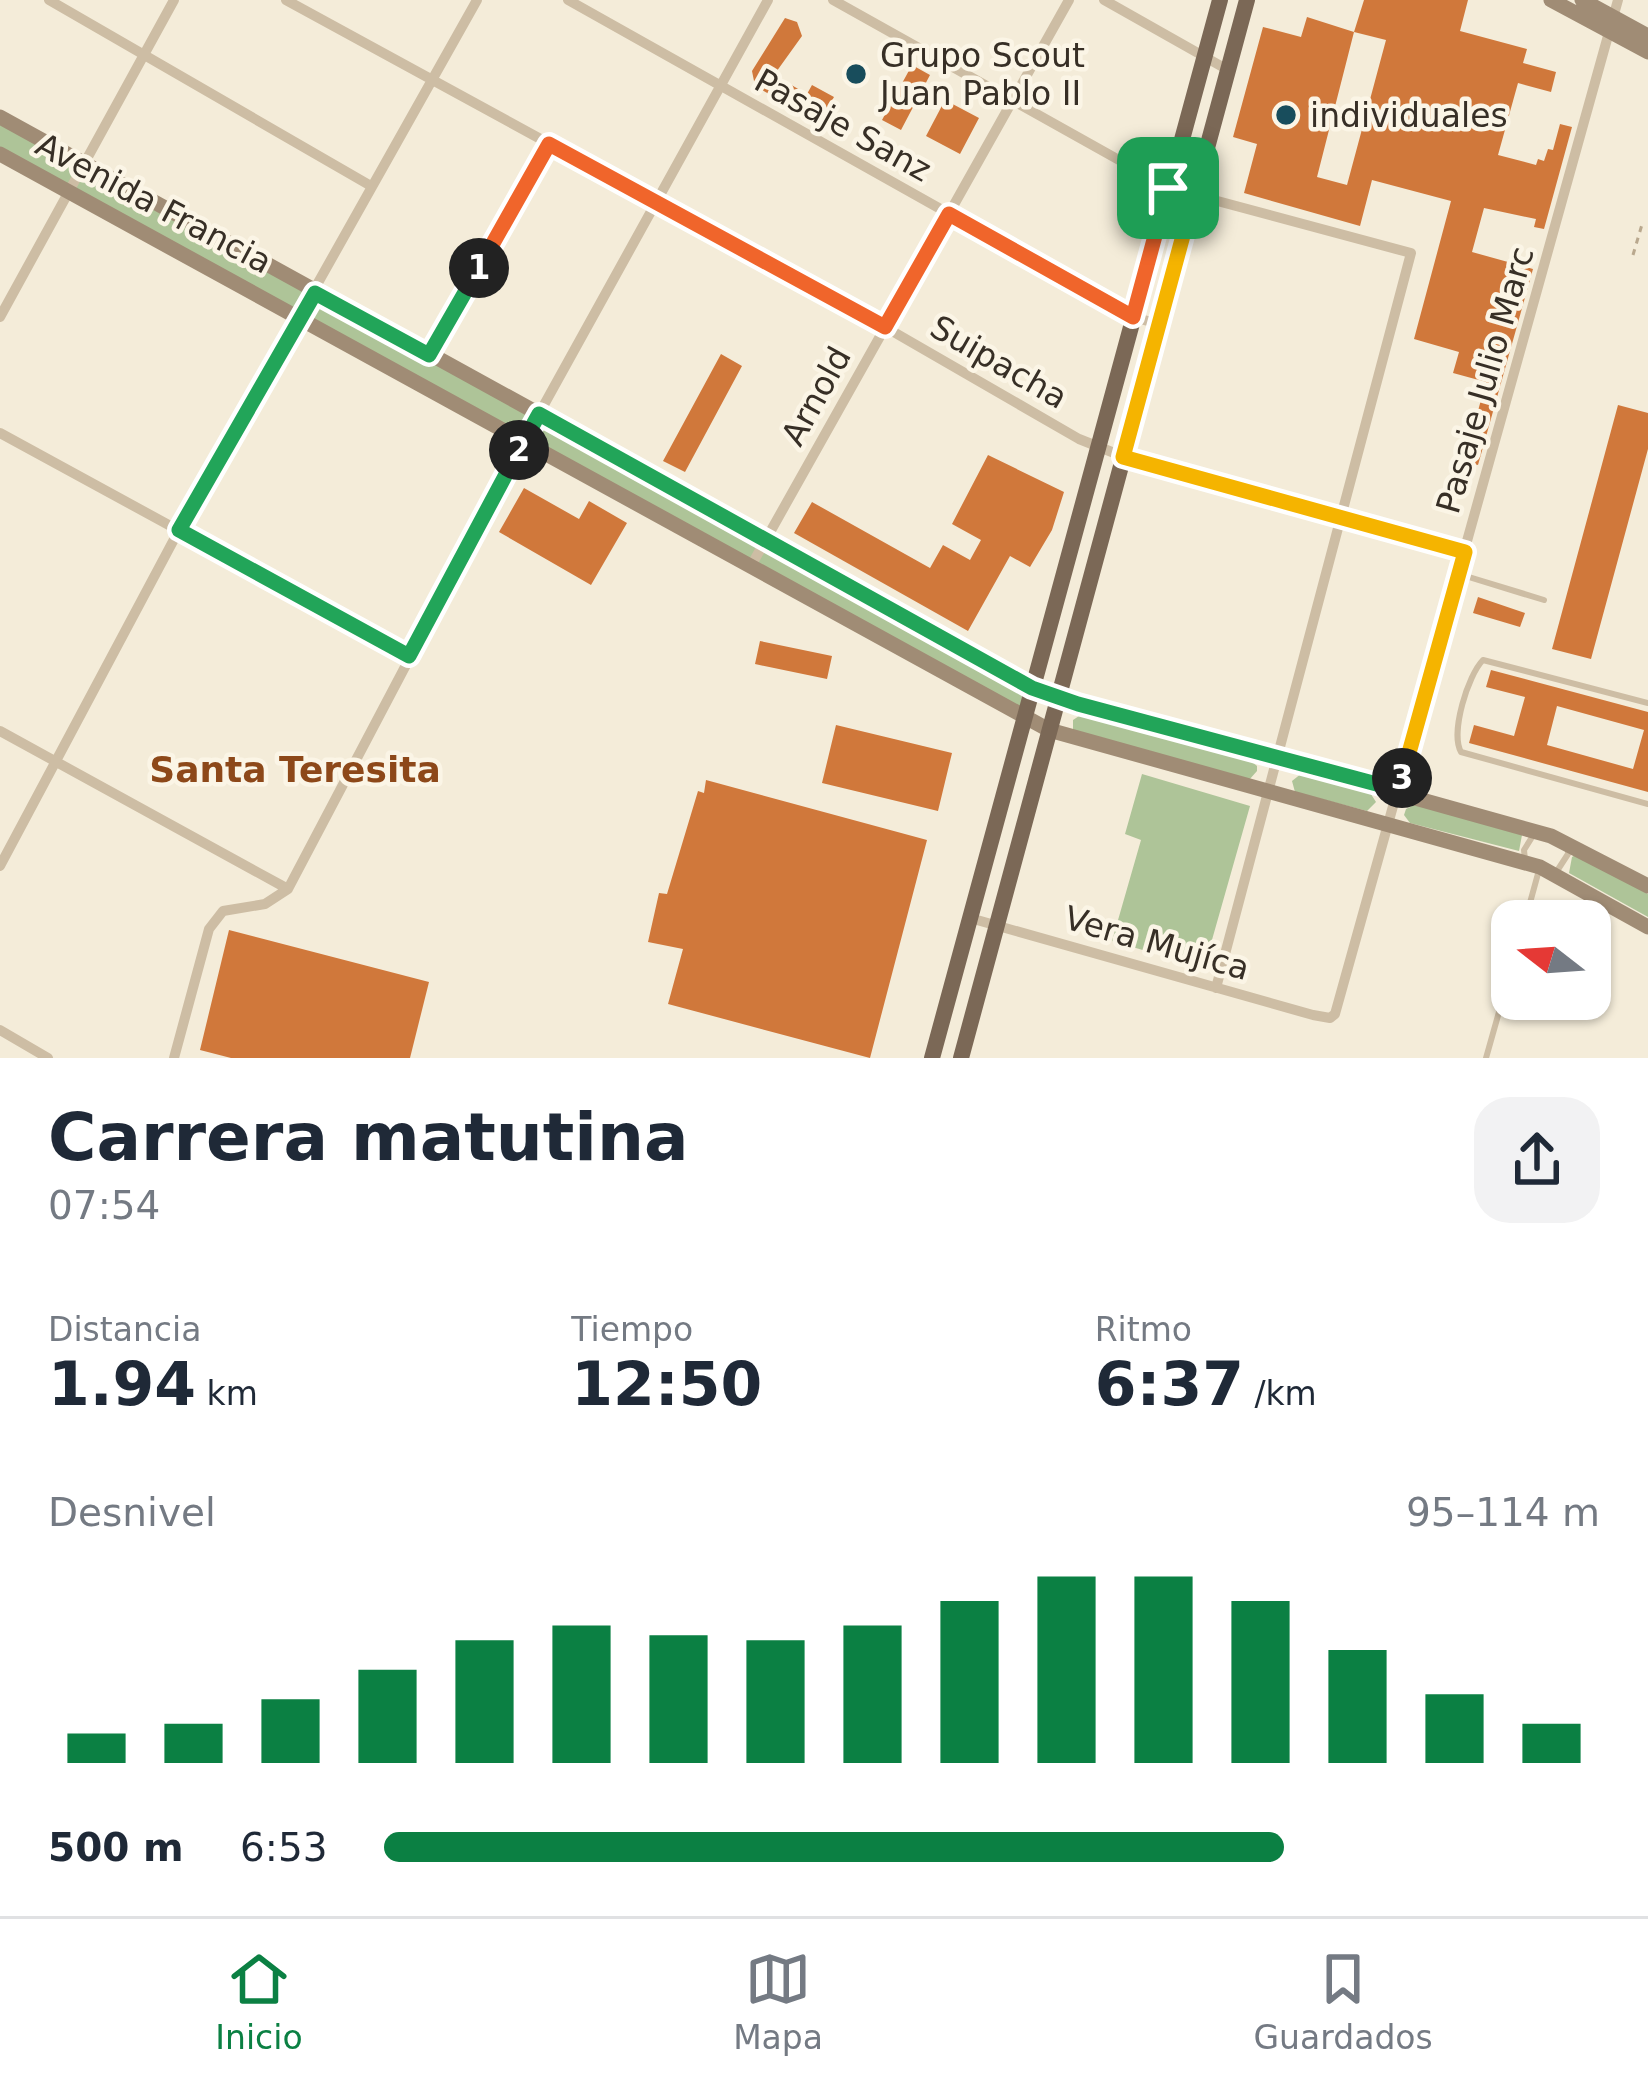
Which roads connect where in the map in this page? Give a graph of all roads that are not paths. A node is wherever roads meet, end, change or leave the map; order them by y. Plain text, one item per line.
1 (50, 0) edge
2 (174, 0) edge
3 (286, 0) edge
4 (477, 0) edge
5 (568, 0) edge
6 (768, 0) edge
7 (833, 0) edge
8 (1069, 0) edge
9 (1104, 0) edge
10 (1220, 0) edge
11 (1247, 0) edge
12 (1551, 0) edge
13 (1582, 0) edge
14 (1614, 16) edge
15 (1648, 36) edge
16 (1648, 52) edge
17 (142, 53) junction
18 (1204, 58) junction
19 (1228, 70) junction
20 (431, 79) junction
21 (719, 87) junction
22 (1013, 100) junction
23 (0, 117) edge
24 (549, 144) junction
25 (0, 154) edge
26 (83, 165) junction
27 (371, 186) junction
28 (1168, 188) junction
29 (70, 191) junction
30 (1194, 195) junction
31 (656, 202) junction
32 (949, 214) junction
33 (315, 293) junction
34 (0, 317) edge
35 (302, 317) junction
36 (1133, 317) junction
37 (1159, 324) junction
38 (885, 327) junction
39 (429, 355) junction
40 (539, 414) junction
41 (0, 433) edge
42 (524, 440) junction
43 (1098, 446) junction
44 (1123, 457) junction
45 (1341, 518) junction
46 (179, 530) junction
47 (766, 538) junction
48 (1465, 552) junction
49 (751, 566) junction
50 (1459, 574) junction
51 (1544, 600) dead end
52 (409, 656) junction
53 (1032, 688) junction
54 (1058, 697) junction
55 (1648, 703) edge
56 (1024, 718) junction
57 (1049, 730) junction
58 (0, 731) edge
59 (1277, 757) junction
60 (57, 762) junction
61 (1399, 790) junction
62 (1268, 792) junction
63 (1648, 805) edge
64 (1389, 824) junction
65 (1537, 831) junction
66 (1568, 842) junction
67 (0, 866) edge
68 (1540, 868) junction
69 (1648, 886) edge
70 (288, 890) junction
71 (1531, 900) edge
72 (970, 918) junction
73 (997, 925) junction
74 (1648, 927) edge
75 (1216, 988) junction
76 (1330, 1018) joint
77 (1497, 1020) edge
78 (0, 1030) edge
79 (48, 1058) edge
80 (174, 1058) edge
81 (932, 1058) edge
82 (961, 1058) edge
83 (1486, 1058) edge

1 - 17 street
2 - 17 street
3 - 20 street, Suipacha
4 - 20 street
5 - 21 street, Pasaje Sanz
6 - 21 street
7 - 22 street
8 - 22 street, Arnold
9 - 18 street
10 - 18 main road
11 - 19 main road
12 - 14 main road
13 - 14 main road
14 - 15 main road
14 - 16 main road
14 - 48 street, Pasaje Julio Marc
17 - 26 street
17 - 27 street
18 - 19 street
18 - 28 main road
19 - 30 main road
20 - 24 street, Suipacha
20 - 27 street
21 - 31 street
21 - 32 street, Pasaje Sanz
22 - 28 street
22 - 32 street, Arnold
23 - 26 main road, Avenida Francia
24 - 31 street, Suipacha
24 - 39 street
25 - 29 main road, Avenida Francia
26 - 29 street
26 - 33 main road, Avenida Francia
27 - 33 street
28 - 30 street
28 - 36 main road
29 - 34 street
29 - 35 main road, Avenida Francia
30 - 37 main road
30 - 45 street
31 - 38 street, Suipacha
31 - 40 street
32 - 36 street, Pasaje Sanz
32 - 38 street, Arnold
33 - 35 street
33 - 39 main road, Avenida Francia
35 - 42 main road, Avenida Francia
35 - 46 street
36 - 37 street, Pasaje Sanz
36 - 43 main road
37 - 44 main road
38 - 43 street, Suipacha
38 - 47 street, Arnold
39 - 40 main road, Avenida Francia
40 - 42 street
40 - 47 main road, Avenida Francia
41 - 46 street
42 - 49 main road, Avenida Francia
42 - 52 street
43 - 44 street, Suipacha
43 - 53 main road
44 - 45 street, Suipacha
44 - 54 main road
45 - 48 street, Suipacha
45 - 59 street
46 - 52 street
46 - 60 street
47 - 49 street, Arnold
47 - 53 main road, Avenida Francia
48 - 50 street, Pasaje Julio Marc
49 - 56 main road, Avenida Francia
50 - 51 lane
50 - 61 street, Pasaje Julio Marc
52 - 70 street
53 - 54 main road, Avenida Francia
53 - 56 main road
54 - 57 main road
54 - 59 main road, Avenida Francia
55 - 63 lane
56 - 57 main road, Avenida Francia
56 - 72 main road
57 - 62 main road, Avenida Francia
57 - 73 main road
58 - 60 street
59 - 61 main road, Avenida Francia
59 - 62 street
60 - 67 street
60 - 70 street
61 - 64 street, Pasaje Julio Marc
61 - 65 main road, Avenida Francia
62 - 64 main road, Avenida Francia
62 - 75 street
64 - 68 main road, Avenida Francia
64 - 76 street, Pasaje Julio Marc
65 - 66 main road, Avenida Francia
65 - 68 lane
66 - 68 lane
66 - 69 main road, Avenida Francia
68 - 71 lane
68 - 74 main road, Avenida Francia
70 - 80 street
72 - 73 street, Vera Mujíca
72 - 81 main road
73 - 75 street, Vera Mujíca
73 - 82 main road
75 - 76 street, Vera Mujíca
77 - 83 lane
78 - 79 street

